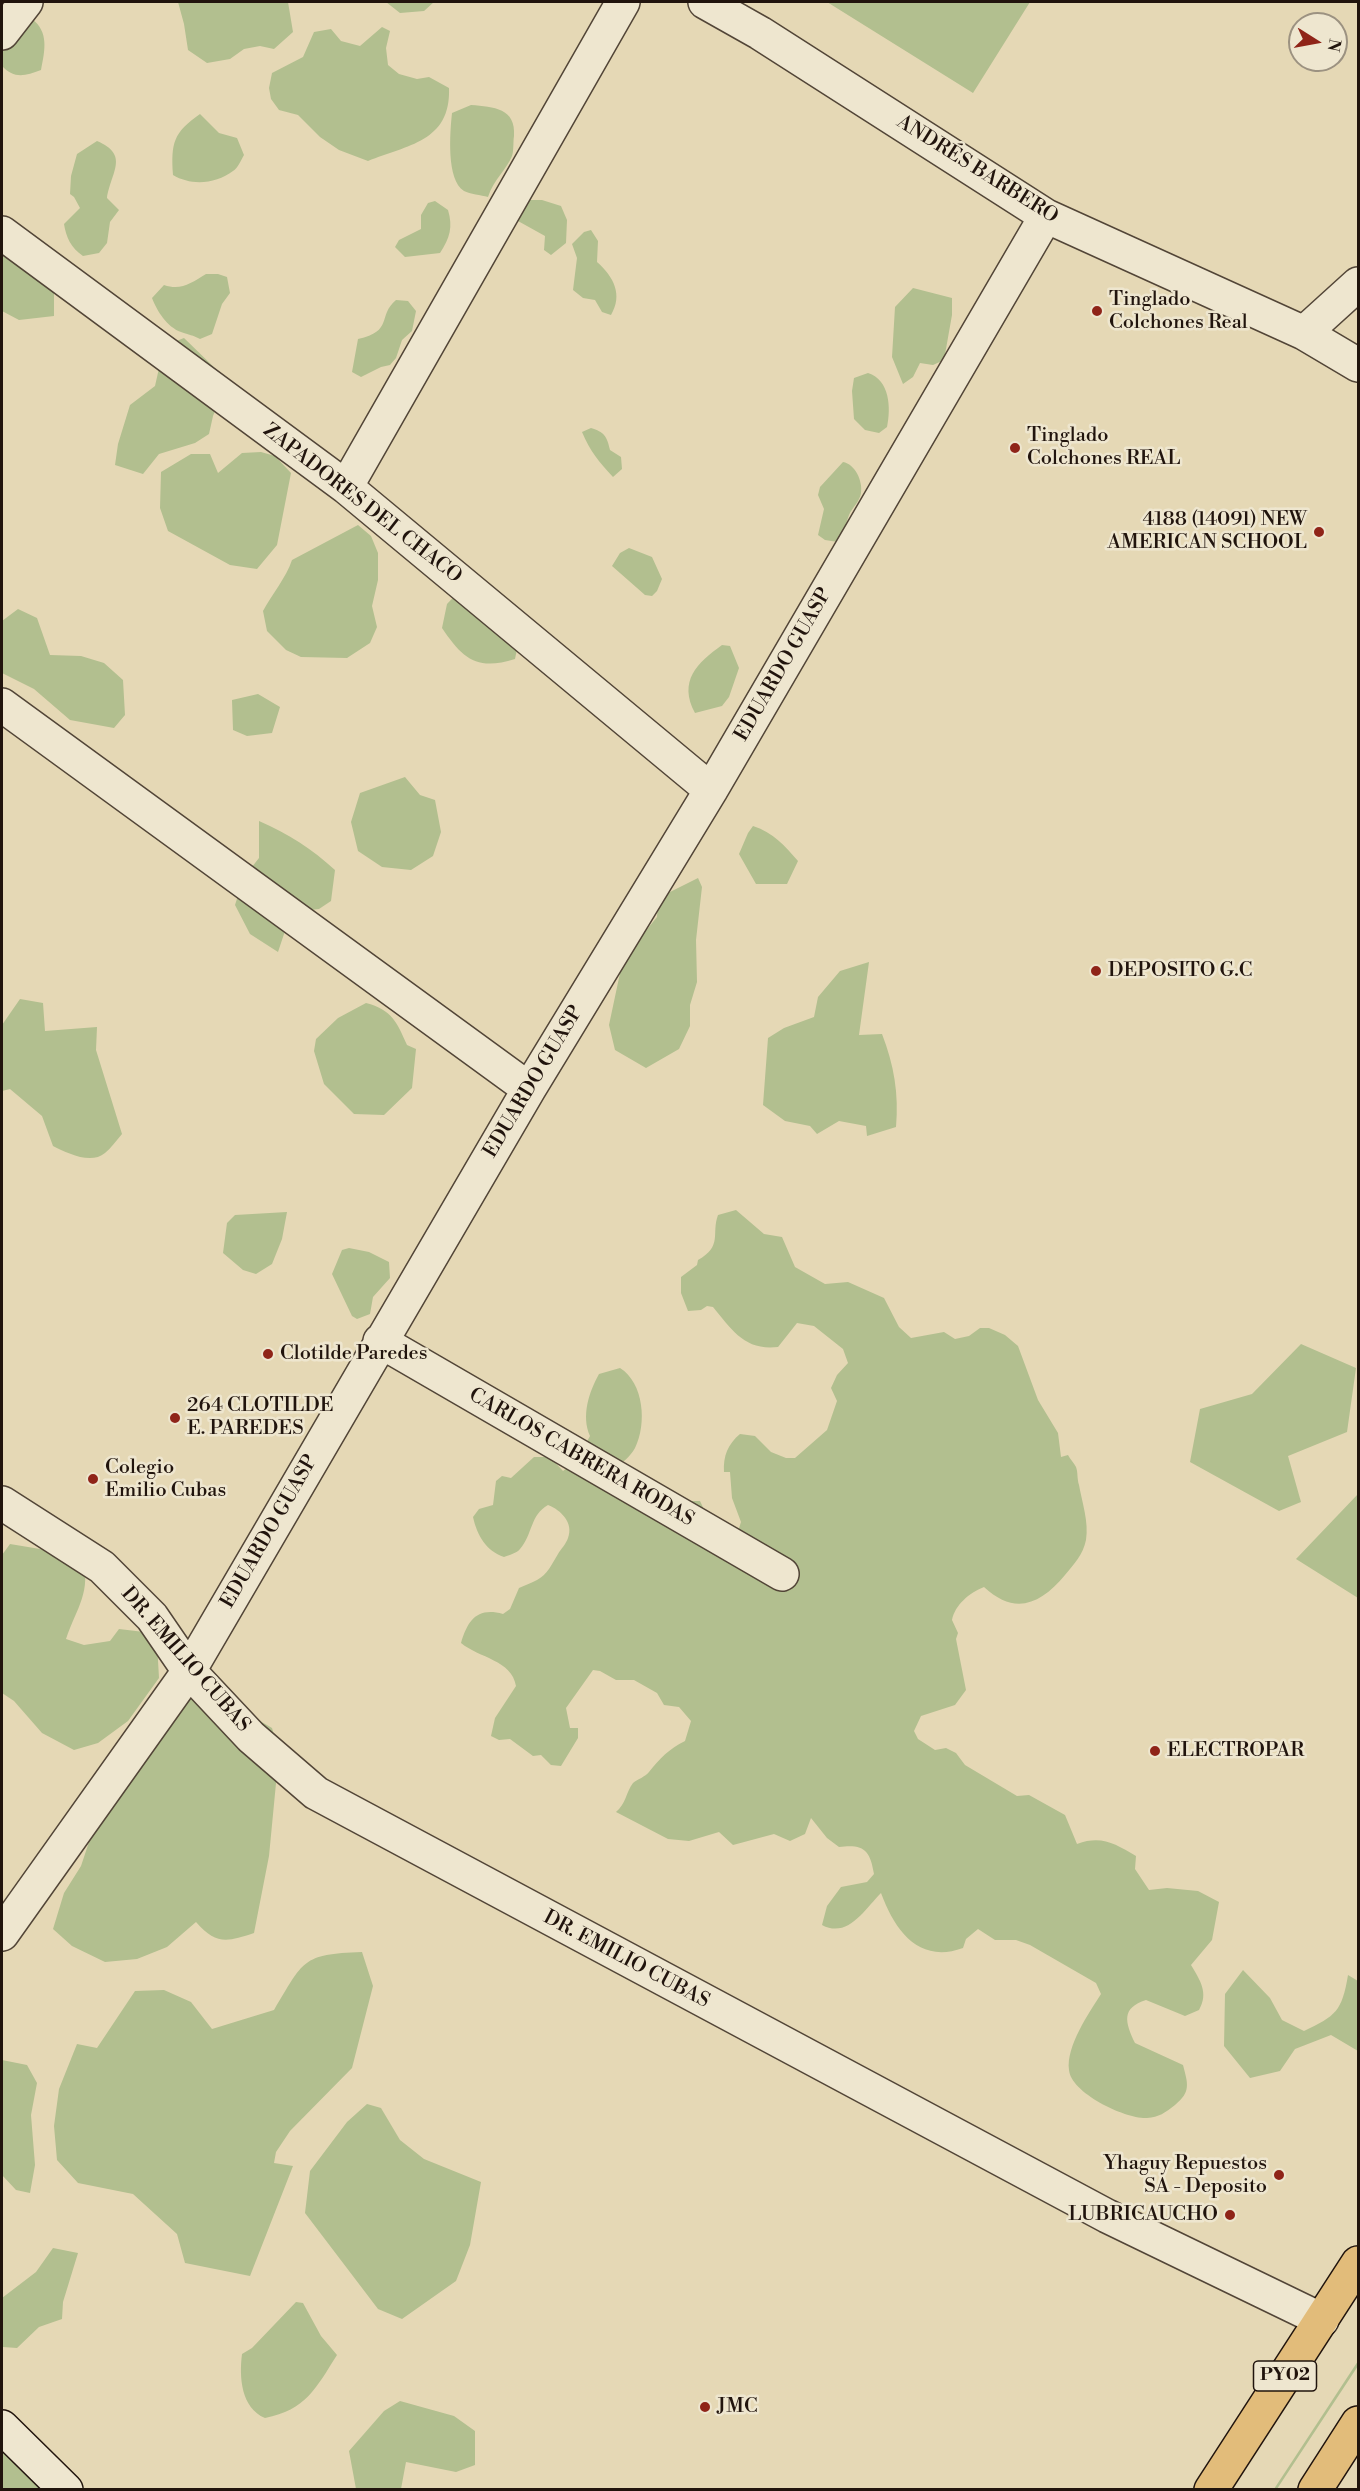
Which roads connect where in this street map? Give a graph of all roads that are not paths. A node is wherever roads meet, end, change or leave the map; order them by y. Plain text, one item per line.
1 (26, 2) edge
2 (623, 2) edge
3 (705, 2) edge
4 (2, 33) edge
5 (1046, 216) junction
6 (2, 233) edge
7 (1359, 284) edge
8 (1304, 333) junction
9 (1359, 365) edge
10 (346, 488) junction
11 (2, 705) edge
12 (711, 790) junction
13 (529, 1089) junction
14 (380, 1341) junction
15 (2, 1503) edge
16 (782, 1574) dead end
17 (189, 1671) junction
18 (2, 1934) edge
19 (1359, 2263) edge
20 (1322, 2320) junction
21 (1359, 2423) edge
22 (2, 2427) edge
23 (66, 2490) edge
24 (1210, 2490) edge
25 (1315, 2490) edge

1 - 4 street
2 - 10 street
3 - 5 street, ANDRÉS BARBERO
5 - 8 street, ANDRÉS BARBERO
5 - 12 street, EDUARDO GUASP
6 - 10 street, ZAPADORES DEL CHACO
7 - 8 street
8 - 9 street, ANDRÉS BARBERO
10 - 12 street, ZAPADORES DEL CHACO
11 - 13 street
12 - 13 street, EDUARDO GUASP
13 - 14 street, EDUARDO GUASP
14 - 16 street, CARLOS CABRERA RODAS
14 - 17 street, EDUARDO GUASP
15 - 17 street, DR. EMILIO CUBAS
17 - 18 street, EDUARDO GUASP
17 - 20 street, DR. EMILIO CUBAS
19 - 20 highway, PY02
20 - 24 highway, PY02
21 - 25 highway
22 - 23 street

